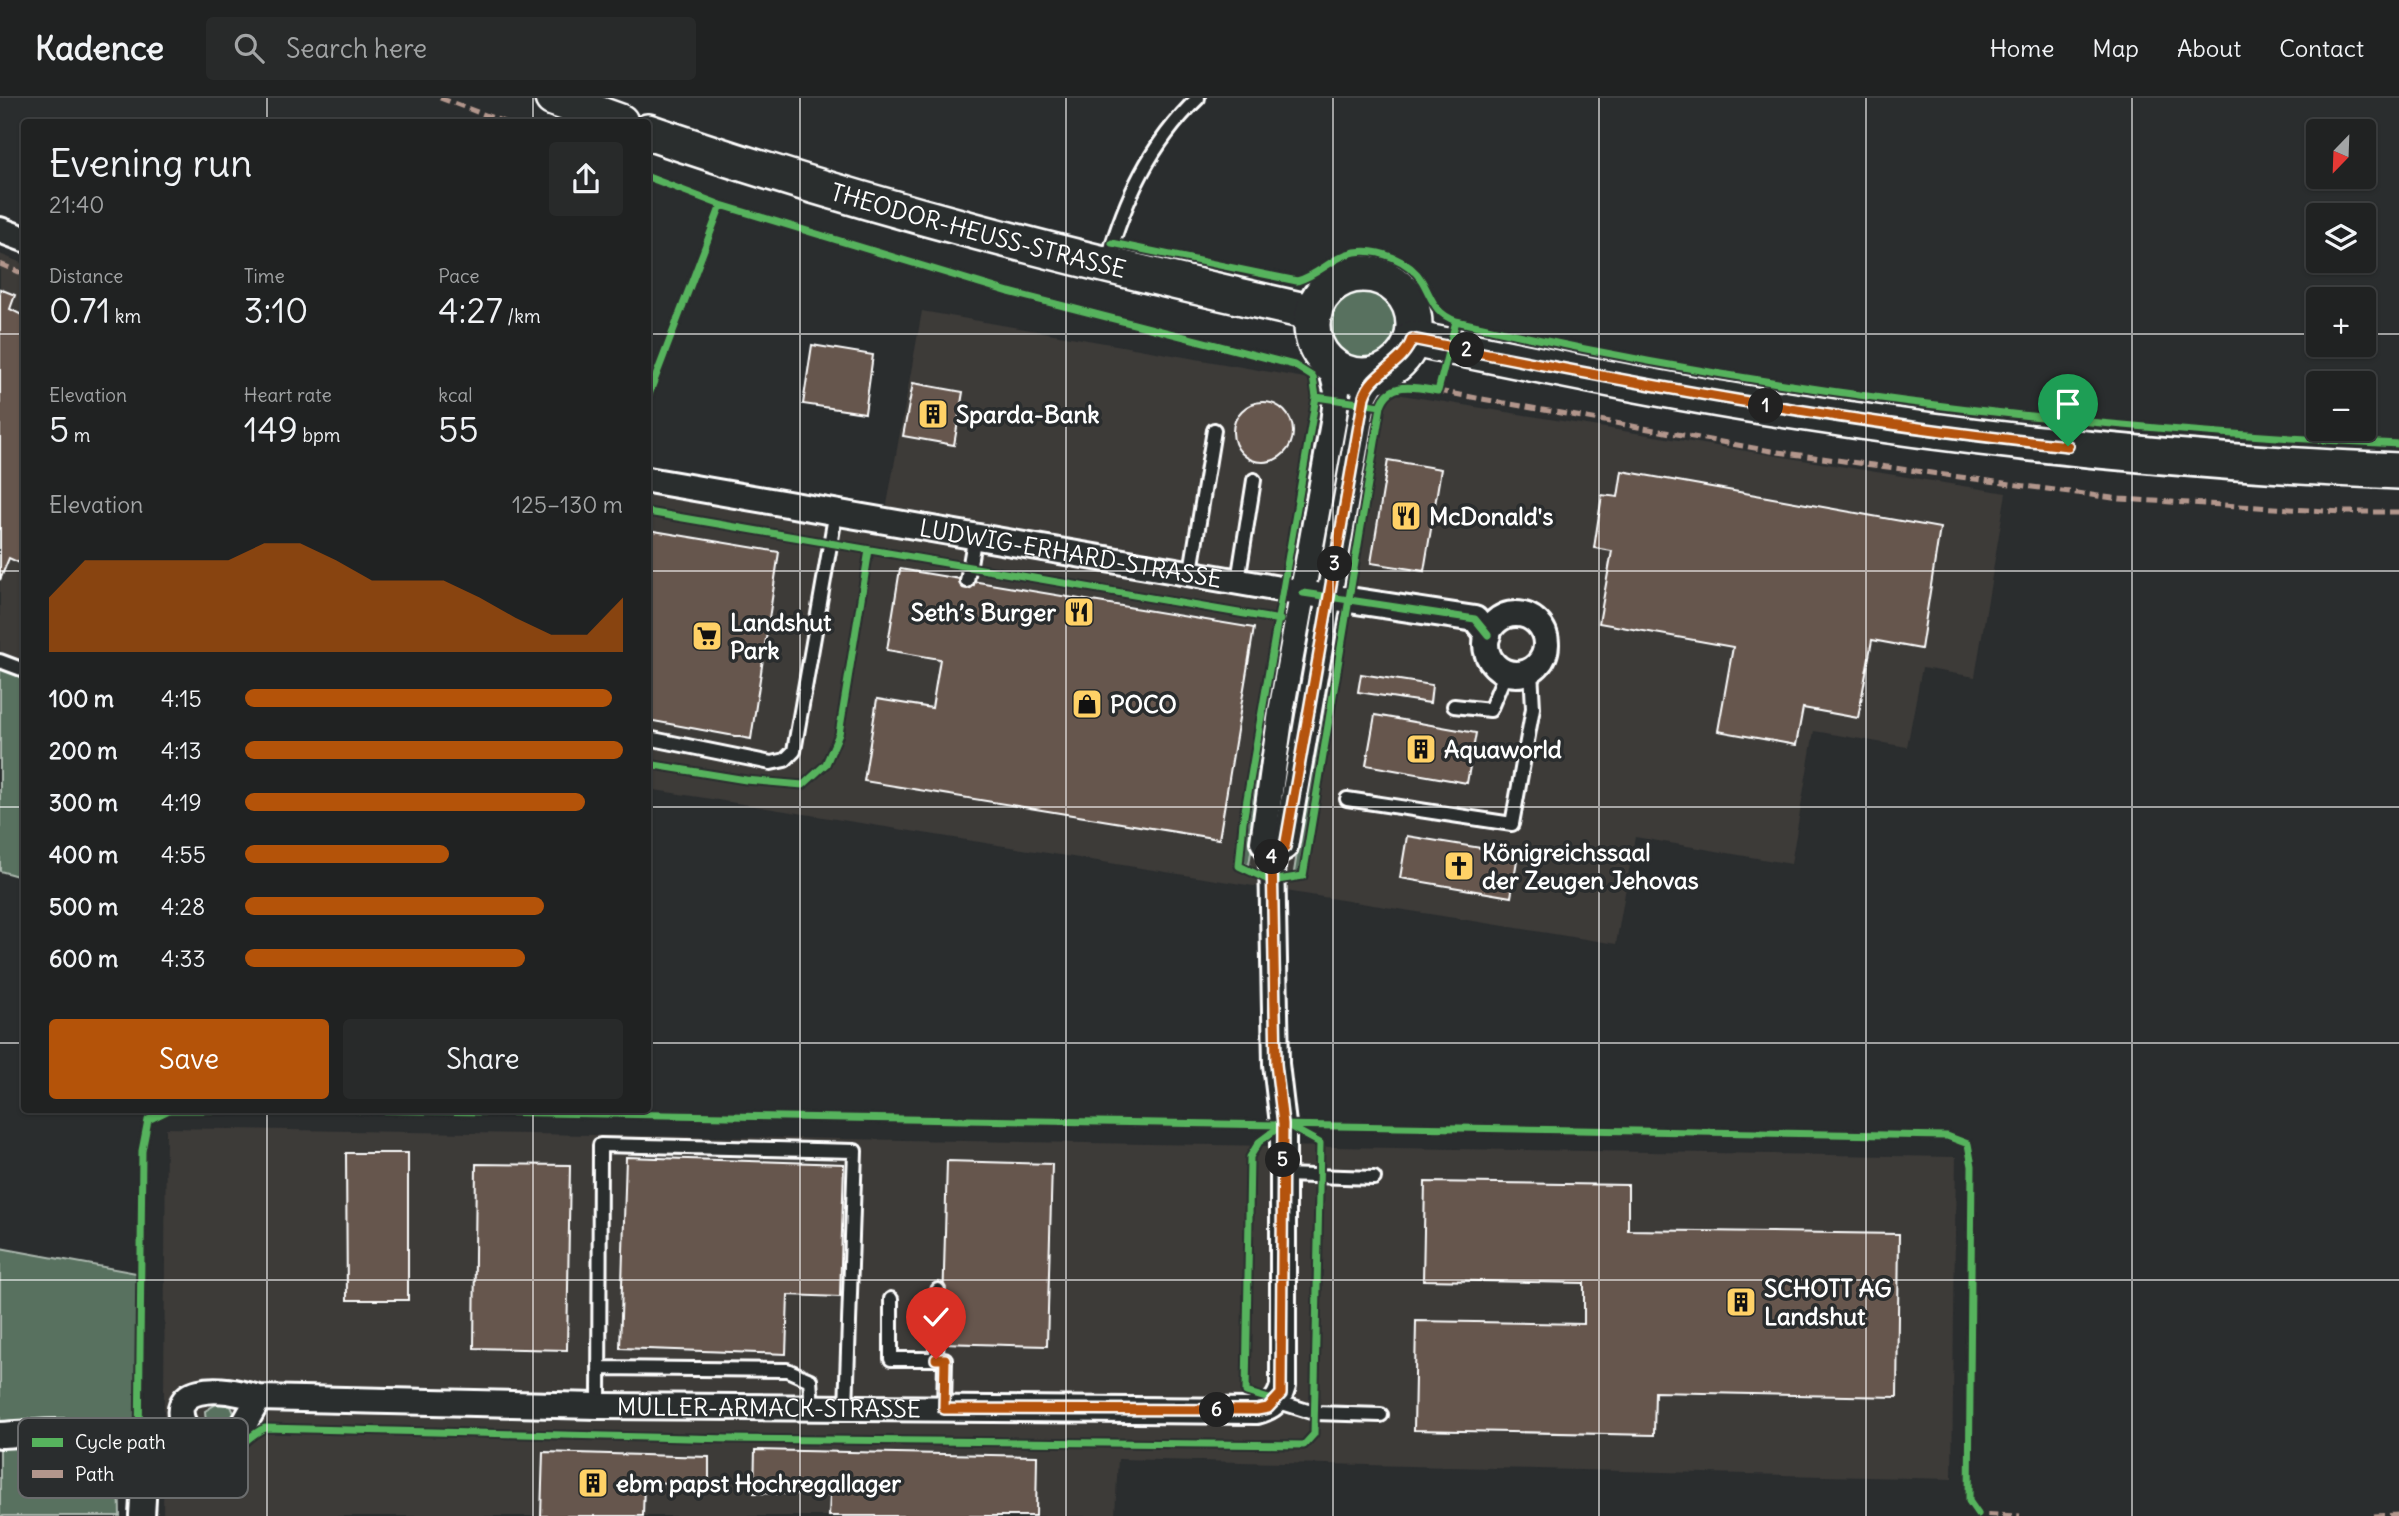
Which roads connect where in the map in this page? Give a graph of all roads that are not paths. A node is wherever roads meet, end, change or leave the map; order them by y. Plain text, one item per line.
1 (553, 98) edge
2 (1198, 98) edge
3 (612, 119) edge
4 (651, 133) edge
5 (0, 230) edge
6 (21, 238) edge
7 (1106, 265) junction
8 (1314, 313) junction
9 (1412, 339) junction
10 (1330, 364) junction
11 (1377, 374) junction
12 (1214, 430) dead end
13 (2399, 471) edge
14 (651, 480) edge
15 (1254, 480) dead end
16 (836, 511) junction
17 (975, 535) junction
18 (1191, 571) junction
19 (967, 581) dead end
20 (1238, 581) junction
21 (1303, 593) junction
22 (1330, 594) junction
23 (1488, 635) junction
24 (0, 661) edge
25 (21, 669) edge
26 (1531, 670) junction
27 (1506, 671) junction
28 (1454, 706) dead end
29 (651, 739) edge
30 (1347, 799) dead end
31 (1272, 855) junction
32 (1283, 1175) junction
33 (1374, 1178) dead end
34 (938, 1290) dead end
35 (891, 1298) dead end
36 (936, 1359) junction
37 (599, 1368) junction
38 (259, 1398) dead end
39 (1276, 1401) junction
40 (599, 1406) junction
41 (812, 1408) junction
42 (846, 1408) junction
43 (944, 1409) junction
44 (1381, 1415) dead end
45 (0, 1435) edge
46 (18, 1435) edge
47 (142, 1498) edge
48 (142, 1516) edge

1 - 3 main road
2 - 7 lane
4 - 7 main road, THEODOR-HEUSS-STRASSE
5 - 6 street
7 - 8 main road, THEODOR-HEUSS-STRASSE
8 - 9 main road
8 - 10 main road
9 - 11 main road
9 - 13 main road
10 - 11 main road
10 - 21 street
11 - 22 street
12 - 18 lane
14 - 16 street, LUDWIG-ERHARD-STRASSE
15 - 20 lane
16 - 17 street, LUDWIG-ERHARD-STRASSE
16 - 29 lane
17 - 18 street, LUDWIG-ERHARD-STRASSE
17 - 19 lane
18 - 20 street, LUDWIG-ERHARD-STRASSE
20 - 21 street, LUDWIG-ERHARD-STRASSE
21 - 22 street, LUDWIG-ERHARD-STRASSE
21 - 31 street
22 - 23 street, LUDWIG-ERHARD-STRASSE
22 - 31 street
23 - 26 street
23 - 27 street
24 - 25 lane
26 - 27 street
26 - 30 lane
27 - 28 lane
31 - 32 street
32 - 33 lane
32 - 39 street
34 - 36 lane
35 - 36 lane
36 - 43 lane
37 - 40 lane
37 - 41 lane
37 - 42 lane
38 - 40 street, MÜLLER-ARMACK-STRASSE
39 - 43 street, MÜLLER-ARMACK-STRASSE
39 - 44 lane
40 - 41 street, MÜLLER-ARMACK-STRASSE
41 - 42 street, MÜLLER-ARMACK-STRASSE
42 - 43 street, MÜLLER-ARMACK-STRASSE
45 - 46 street
47 - 48 street

